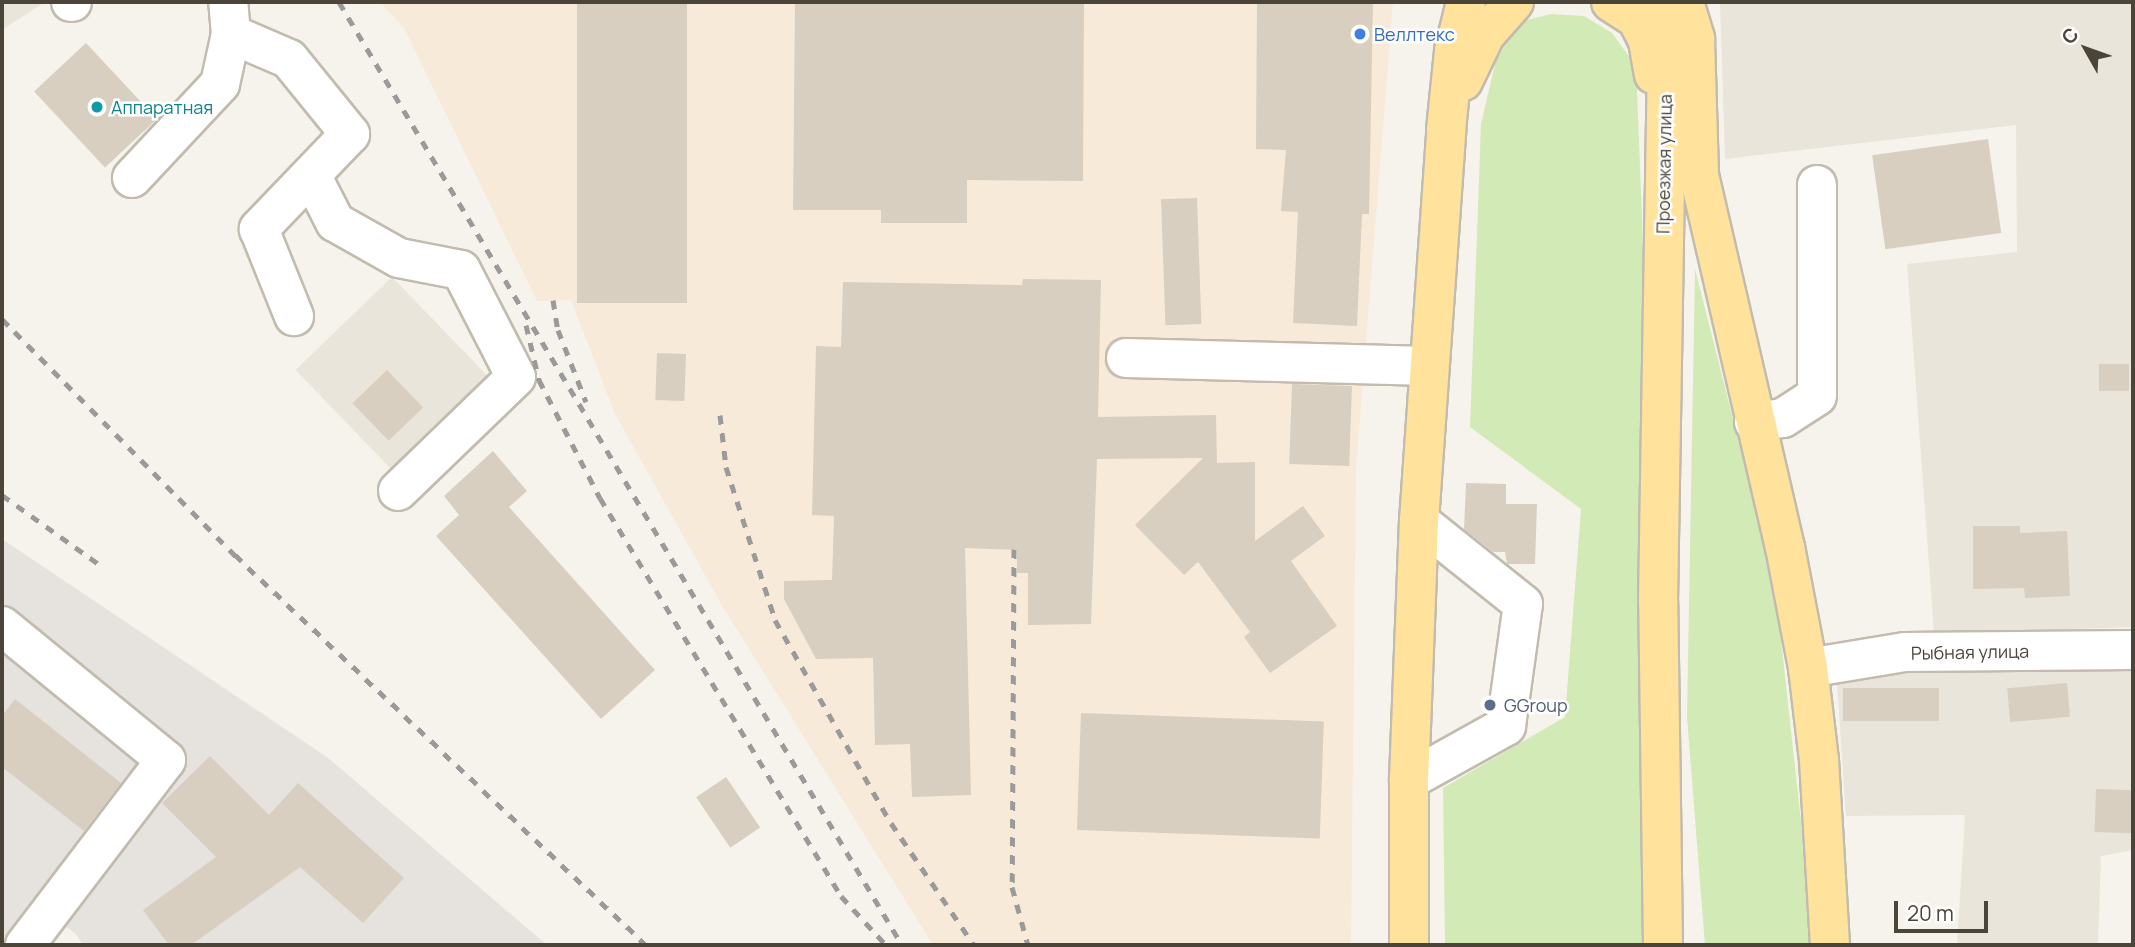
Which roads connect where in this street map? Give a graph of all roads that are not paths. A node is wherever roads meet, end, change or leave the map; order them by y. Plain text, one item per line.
1 (1466, 2) edge
2 (1514, 2) edge
3 (1611, 2) edge
4 (1668, 2) edge
5 (1684, 2) edge
6 (230, 18) edge
7 (1446, 130) junction
8 (1663, 149) junction
9 (311, 174) junction
10 (132, 178) dead end
11 (1817, 185) dead end
12 (294, 316) dead end
13 (1126, 358) dead end
14 (1429, 366) junction
15 (1754, 422) junction
16 (398, 491) dead end
17 (1419, 521) junction
18 (2, 626) edge
19 (2133, 650) edge
20 (1808, 668) junction
21 (1409, 779) junction
22 (25, 945) edge
23 (1409, 945) edge
24 (1663, 945) edge
25 (1830, 945) edge

1 - 7 main road
2 - 7 main road
3 - 8 main road
4 - 8 main road, Проезжая улица
5 - 15 main road
6 - 9 street
6 - 10 street
7 - 14 main road
8 - 24 main road, Проезжая улица
9 - 12 street
9 - 16 street
11 - 15 street
13 - 14 street
14 - 17 main road
15 - 20 main road
17 - 21 main road
17 - 21 street
18 - 22 street
19 - 20 street, Рыбная улица
20 - 25 main road
21 - 23 main road

